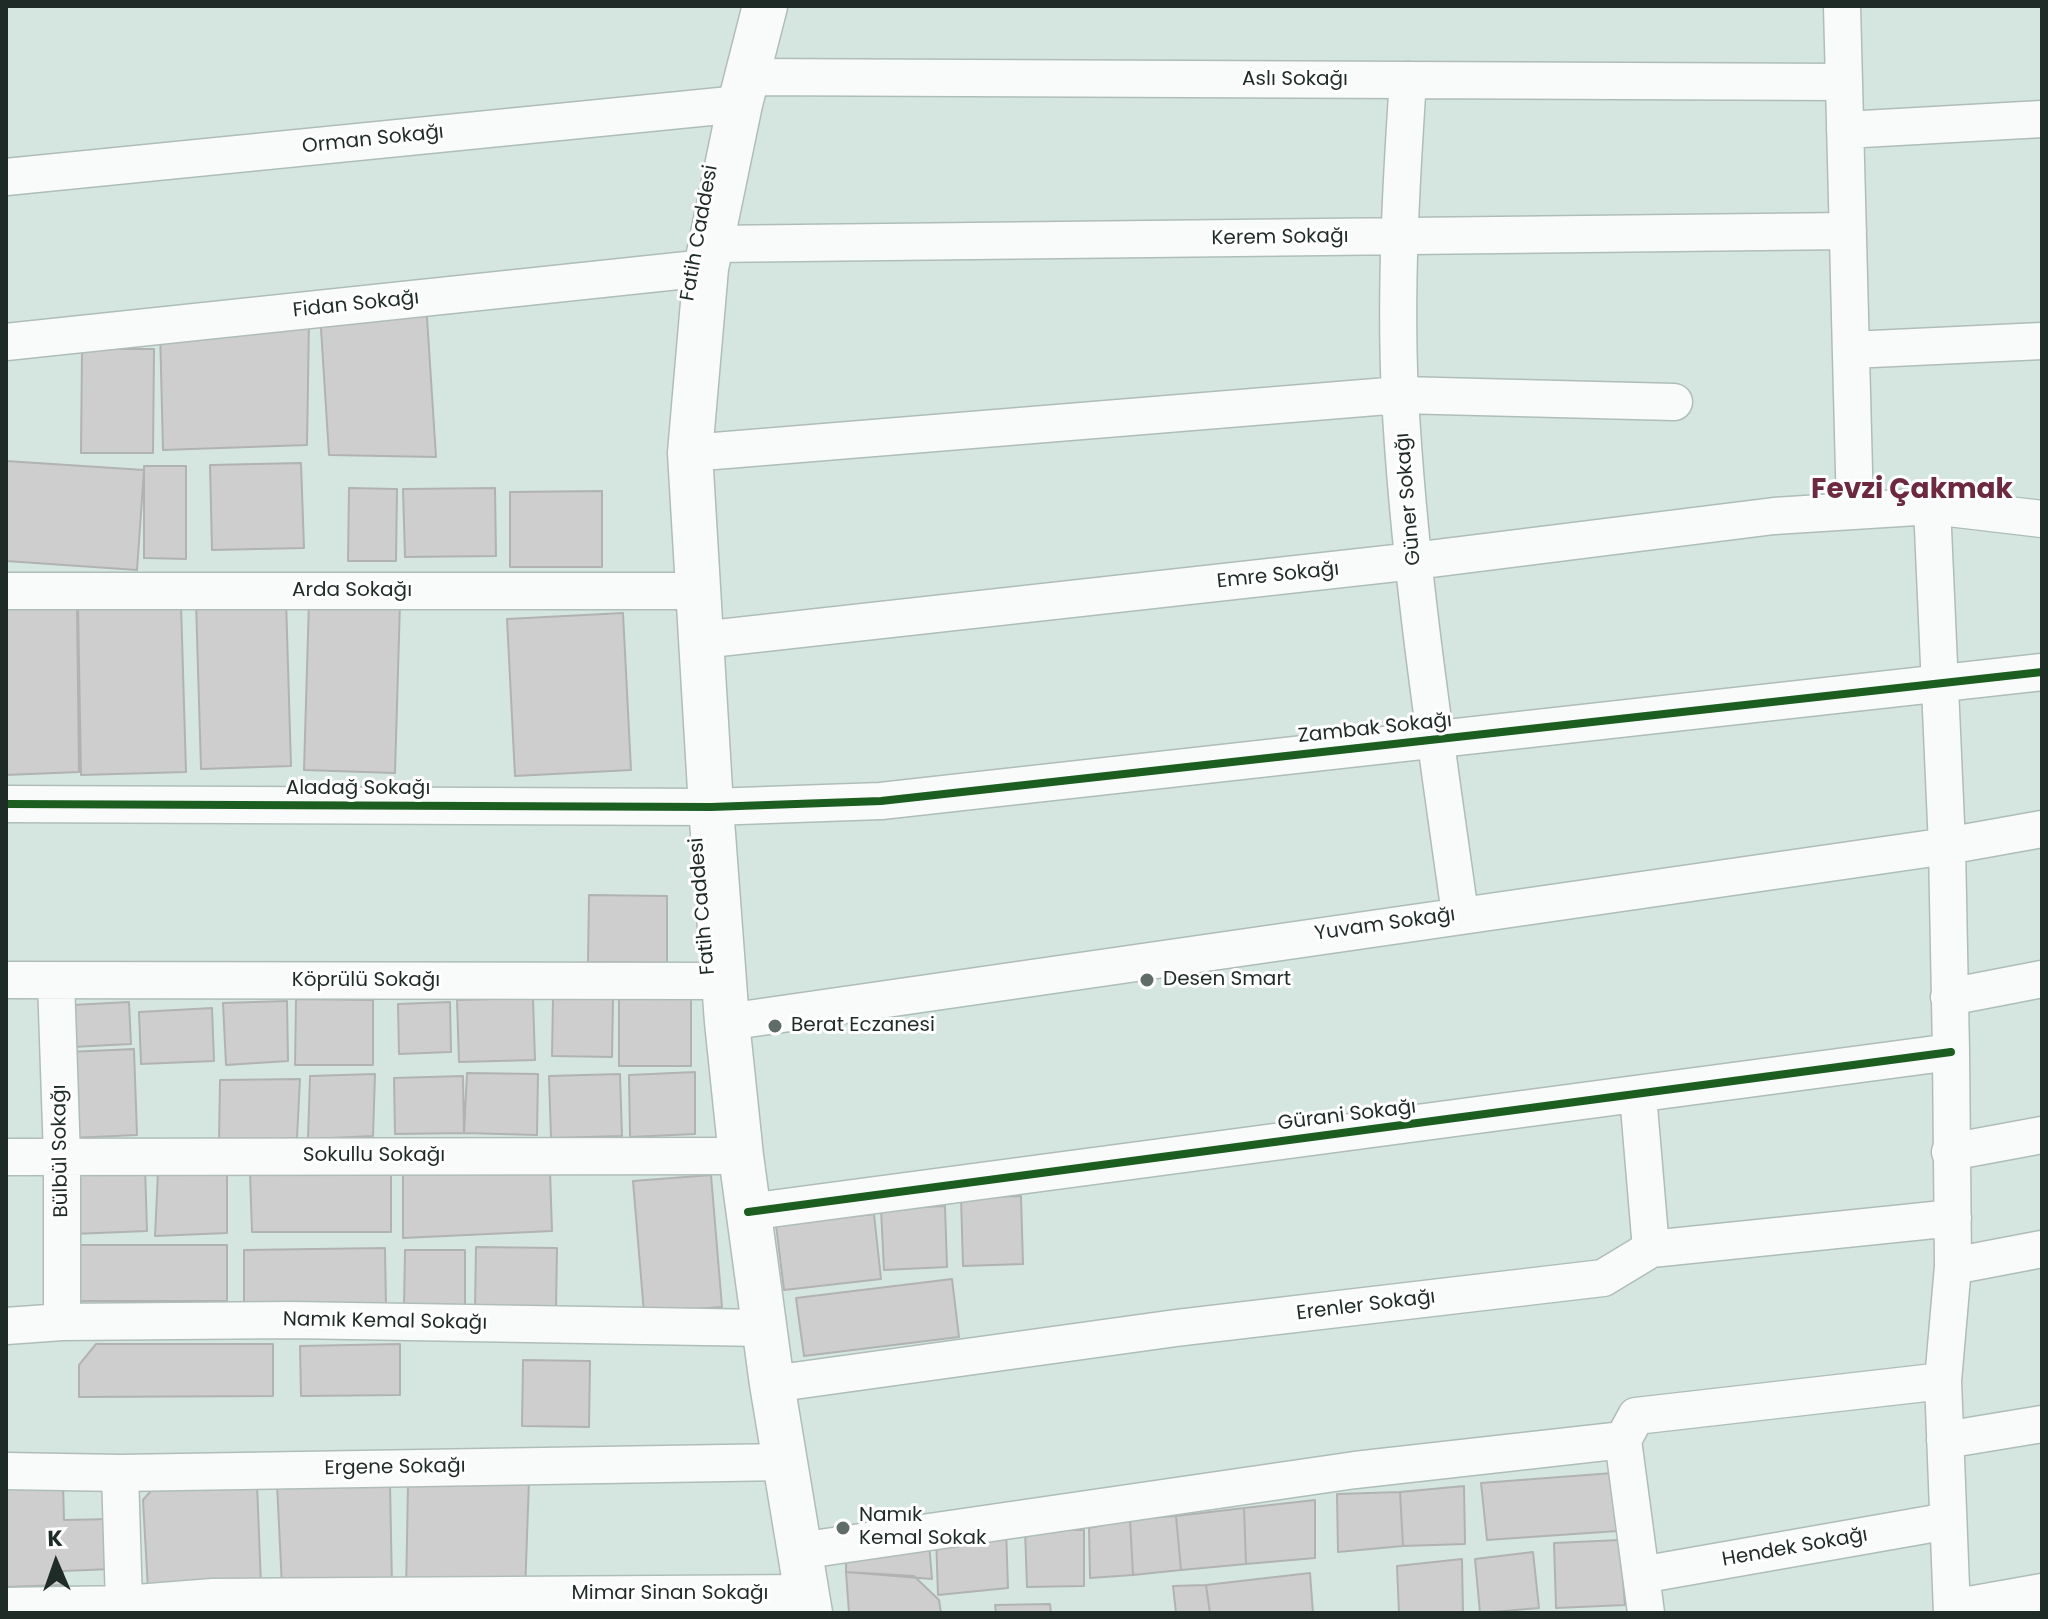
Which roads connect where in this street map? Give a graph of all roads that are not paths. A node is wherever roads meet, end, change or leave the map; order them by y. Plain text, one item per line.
1 (765, 6) edge
2 (1842, 6) edge
3 (1408, 80) junction
4 (1844, 82) junction
5 (743, 91) junction
6 (2042, 119) edge
7 (1845, 130) junction
8 (6, 177) edge
9 (1848, 231) junction
10 (1398, 236) junction
11 (709, 256) junction
12 (2042, 341) edge
13 (6, 342) edge
14 (1851, 350) junction
15 (1400, 395) junction
16 (1674, 402) dead end
17 (690, 453) junction
18 (1932, 506) junction
19 (1855, 510) junction
20 (2042, 519) edge
21 (1414, 561) junction
22 (6, 591) edge
23 (698, 591) junction
24 (701, 640) junction
25 (2042, 672) edge
26 (1938, 685) junction
27 (1435, 739) junction
28 (6, 804) edge
29 (711, 807) junction
30 (2042, 829) edge
31 (1947, 846) junction
32 (1460, 914) junction
33 (2042, 979) edge
34 (6, 980) edge
35 (56, 981) junction
36 (1949, 997) junction
37 (726, 1002) junction
38 (1951, 1052) junction
39 (1638, 1095) junction
40 (2042, 1135) edge
41 (1950, 1152) junction
42 (741, 1156) junction
43 (6, 1157) edge
44 (62, 1157) junction
45 (748, 1212) junction
46 (1953, 1218) junction
47 (1651, 1249) junction
48 (2042, 1249) edge
49 (1953, 1266) junction
50 (62, 1322) junction
51 (6, 1326) edge
52 (764, 1328) junction
53 (1943, 1381) junction
54 (772, 1384) junction
55 (2042, 1424) edge
56 (1623, 1440) junction
57 (1945, 1440) junction
58 (785, 1462) junction
59 (6, 1471) edge
60 (120, 1473) junction
61 (1948, 1521) junction
62 (1641, 1575) junction
63 (805, 1586) edge
64 (2042, 1592) edge
65 (124, 1604) junction
66 (213, 1605) edge
67 (6, 1606) edge
68 (1952, 1610) edge
69 (1646, 1613) edge

1 - 5 main road, Fatih Caddesi
2 - 4 street
3 - 4 street, Aslı Sokağı
3 - 5 street, Aslı Sokağı
3 - 10 street, Güner Sokağı
4 - 7 street
5 - 8 street, Orman Sokağı
5 - 11 main road, Fatih Caddesi
6 - 7 street
7 - 9 street
9 - 10 street, Kerem Sokağı
9 - 14 street
10 - 11 street, Kerem Sokağı
10 - 15 street, Güner Sokağı
11 - 13 street, Fidan Sokağı
11 - 17 main road, Fatih Caddesi
12 - 14 street
14 - 19 street
15 - 16 street
15 - 17 street
15 - 21 street, Güner Sokağı
17 - 23 main road, Fatih Caddesi
18 - 19 street, Emre Sokağı
18 - 20 street, Emre Sokağı
18 - 26 street
19 - 21 street, Emre Sokağı
21 - 24 street, Emre Sokağı
21 - 27 street, Güner Sokağı
22 - 23 street, Arda Sokağı
23 - 24 main road, Fatih Caddesi
24 - 29 main road, Fatih Caddesi
25 - 26 street, Zambak Sokağı
26 - 27 street, Zambak Sokağı
26 - 31 street
27 - 29 street, Zambak Sokağı
27 - 32 street, Güner Sokağı
28 - 29 street, Aladağ Sokağı
29 - 37 main road, Fatih Caddesi
30 - 31 street, Yuvam Sokağı
31 - 32 street, Yuvam Sokağı
31 - 36 street
32 - 37 street, Yuvam Sokağı
33 - 36 street
34 - 35 street, Köprülü Sokağı
35 - 37 street, Köprülü Sokağı
35 - 44 street, Bülbül Sokağı
36 - 38 street
37 - 42 main road, Fatih Caddesi
38 - 39 street, Gürani Sokağı
38 - 41 street
39 - 45 street, Gürani Sokağı
39 - 47 street
40 - 41 street
41 - 46 street
42 - 44 street, Sokullu Sokağı
42 - 45 main road, Fatih Caddesi
43 - 44 street, Sokullu Sokağı
44 - 50 street, Bülbül Sokağı
45 - 52 main road, Fatih Caddesi
46 - 47 street, Erenler Sokağı
46 - 49 street
47 - 54 street, Erenler Sokağı
48 - 49 street
49 - 53 street
50 - 51 street, Namık Kemal Sokağı
50 - 52 street, Namık Kemal Sokağı
52 - 54 main road, Fatih Caddesi
53 - 56 street
53 - 57 street
54 - 58 main road, Fatih Caddesi
55 - 57 street
56 - 62 street
56 - 63 street, Mimar Sinan Sokağı
57 - 61 street
58 - 60 street, Ergene Sokağı
58 - 63 main road, Fatih Caddesi
59 - 60 street, Ergene Sokağı
60 - 65 street
61 - 62 street, Hendek Sokağı
61 - 68 street
62 - 69 street
63 - 66 street, Mimar Sinan Sokağı
64 - 68 street
65 - 66 street, Mimar Sinan Sokağı
65 - 67 street, Mimar Sinan Sokağı

